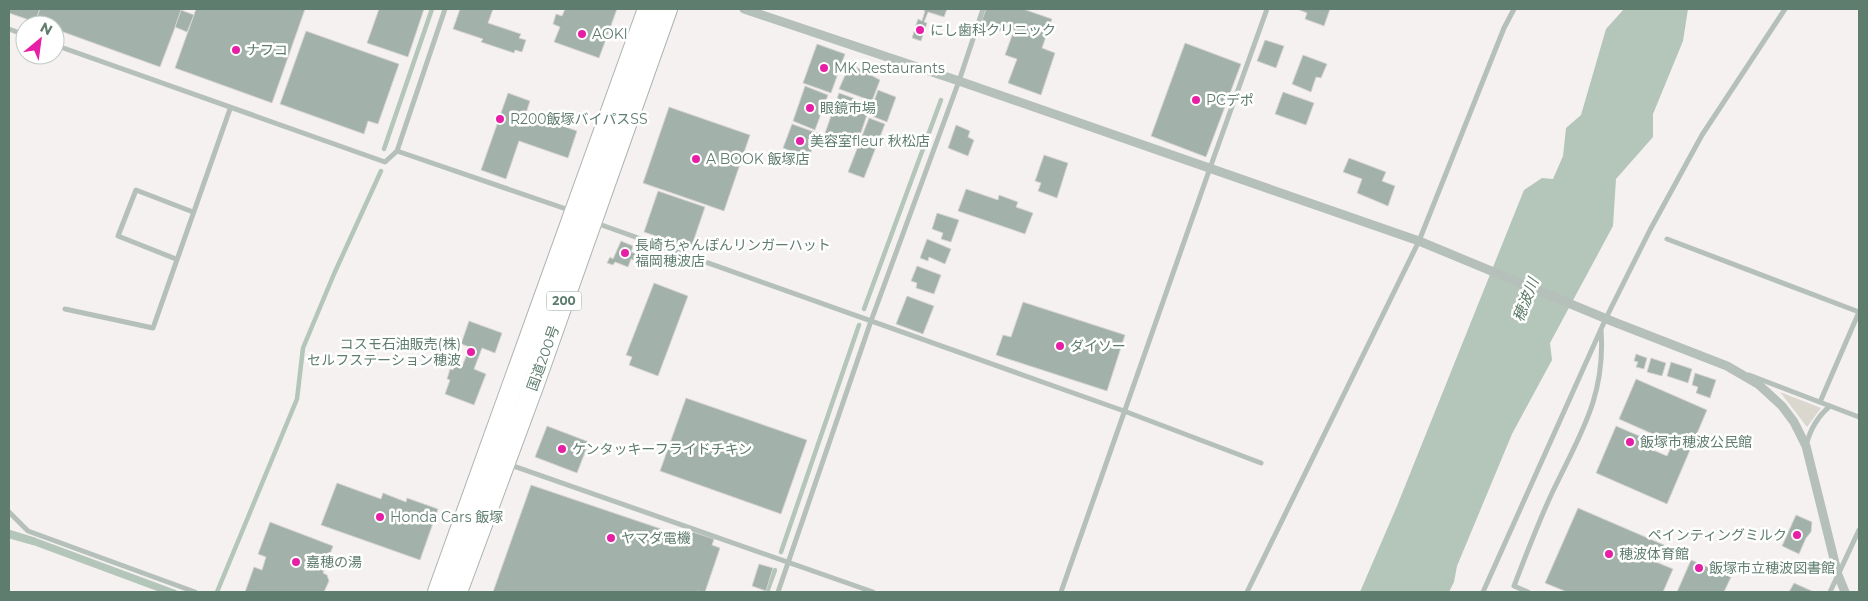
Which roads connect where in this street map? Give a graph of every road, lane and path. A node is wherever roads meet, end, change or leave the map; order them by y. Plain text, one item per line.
1 (445, 9) edge
2 (648, 9) edge
3 (667, 9) edge
4 (744, 9) edge
5 (983, 9) edge
6 (1268, 9) edge
7 (1514, 9) edge
8 (1785, 9) edge
9 (65, 50) edge
10 (959, 81) junction
11 (230, 109) junction
12 (397, 150) junction
13 (1210, 168) junction
14 (193, 212) junction
15 (584, 217) junction
16 (1667, 240) dead end
17 (1419, 241) junction
18 (176, 259) junction
19 (64, 309) dead end
20 (1859, 312) edge
21 (1603, 317) junction
22 (871, 321) junction
23 (1601, 329) junction
24 (1727, 366) junction
25 (1820, 402) junction
26 (1830, 406) junction
27 (1124, 411) junction
28 (1859, 417) edge
29 (1806, 446) junction
30 (504, 463) junction
31 (1261, 463) dead end
32 (9, 512) edge
33 (1859, 530) edge
34 (789, 562) junction
35 (1838, 575) junction
36 (195, 592) edge
37 (438, 592) edge
38 (457, 592) edge
39 (778, 592) edge
40 (873, 592) edge
41 (1061, 592) edge
42 (1247, 592) edge
43 (1483, 592) edge
44 (1528, 592) edge
45 (1830, 592) edge
46 (1845, 592) edge

1 - 12 street
2 - 15 highway, 国道200号 / 200
3 - 15 highway, 国道200号 / 200
4 - 10 street
5 - 10 street
6 - 13 street
7 - 17 street
8 - 21 street
9 - 11 street
10 - 13 street
10 - 22 street
11 - 12 street
11 - 14 street
12 - 15 street
13 - 17 street
13 - 27 street
14 - 18 street
14 - 18 street
15 - 22 street
15 - 30 highway, 国道200号 / 200
15 - 37 highway, 国道200号 / 200
16 - 20 street
17 - 21 street
17 - 42 street
18 - 19 street
20 - 25 street
21 - 23 street
21 - 24 street
22 - 27 street
22 - 34 street
23 - 43 street
23 - 44 street
24 - 25 street
24 - 29 street
25 - 26 street
26 - 28 street
26 - 29 street
27 - 31 street
27 - 41 street
29 - 35 street
30 - 34 street
30 - 38 highway, 国道200号 / 200
32 - 36 street
33 - 35 street
34 - 39 street
34 - 40 street
35 - 45 street
35 - 46 street

